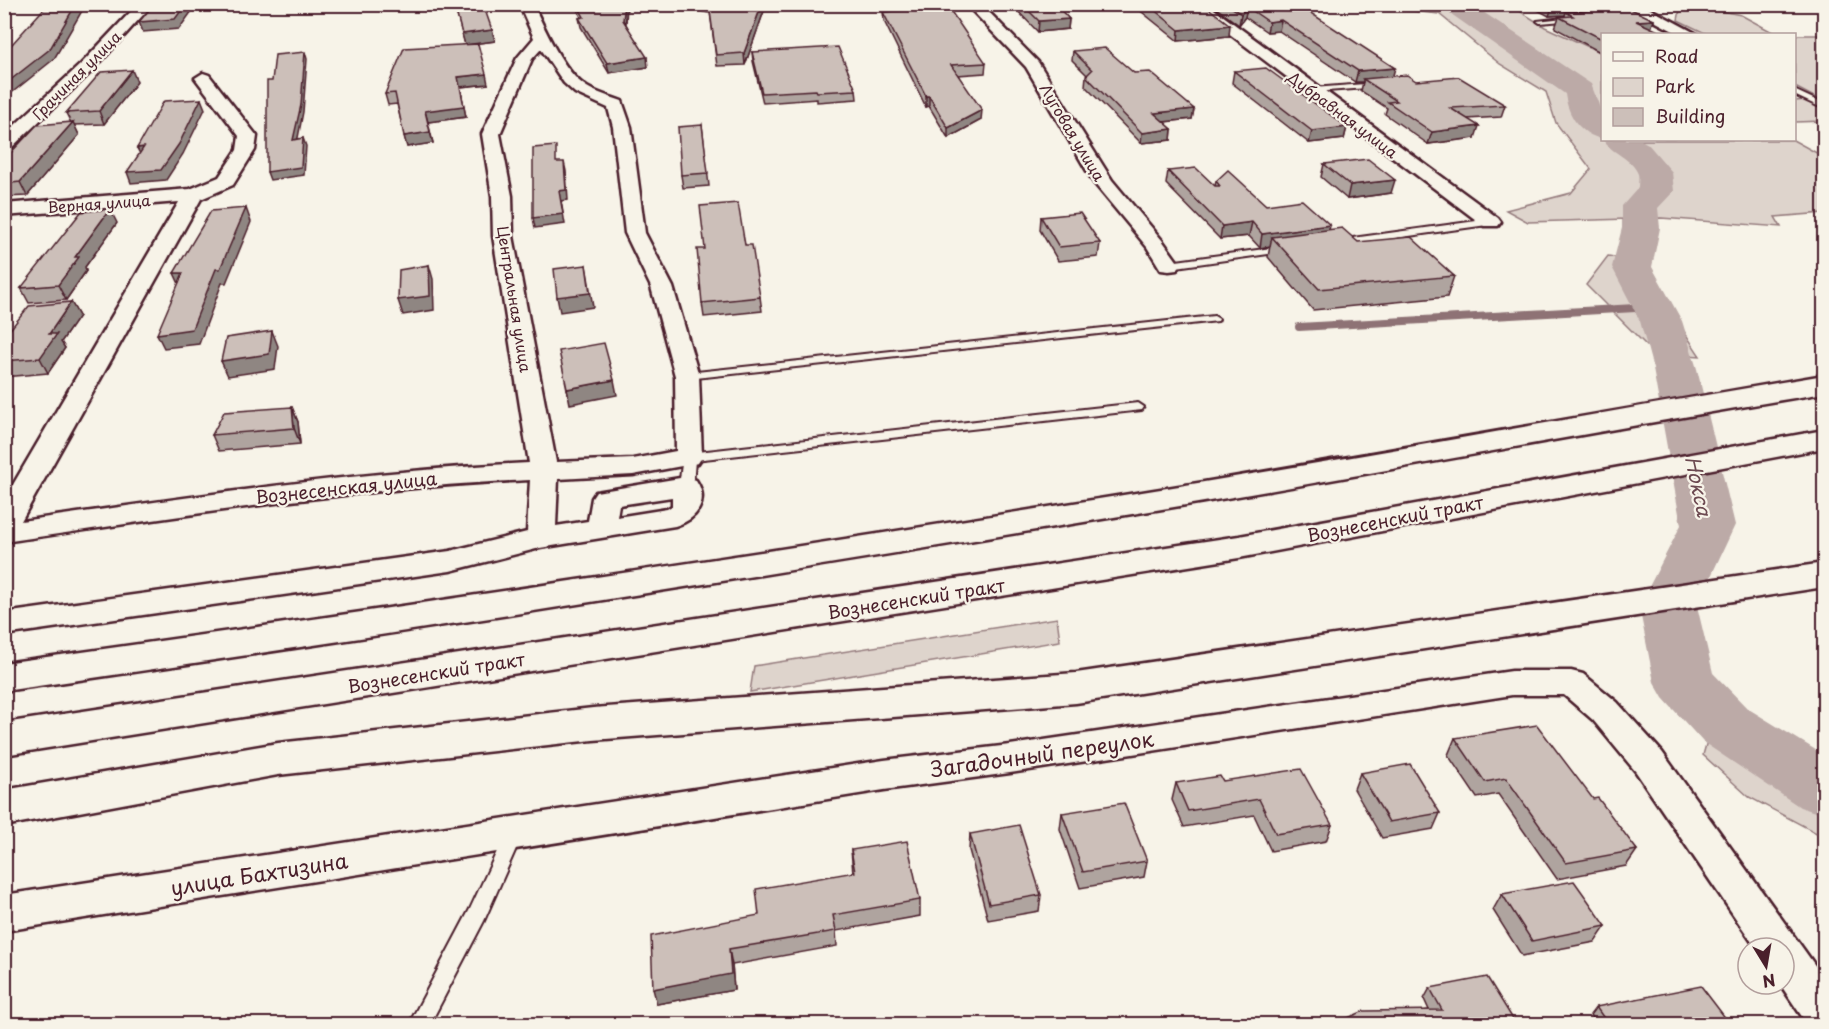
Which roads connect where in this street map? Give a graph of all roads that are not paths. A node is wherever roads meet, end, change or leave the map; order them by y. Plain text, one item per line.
1 (146, 4) edge
2 (526, 4) edge
3 (800, 4) edge
4 (973, 4) edge
5 (1197, 4) edge
6 (708, 7) edge
7 (1571, 9) edge
8 (1637, 11) edge
9 (1540, 21) dead end
10 (1688, 33) edge
11 (542, 39) junction
12 (203, 78) dead end
13 (1388, 84) edge
14 (1313, 90) junction
15 (1796, 93) edge
16 (1824, 107) edge
17 (4, 145) edge
18 (193, 195) junction
19 (4, 210) edge
20 (1491, 222) joint
21 (1323, 244) edge
22 (1299, 248) edge
23 (1169, 265) joint
24 (1214, 319) dead end
25 (687, 376) junction
26 (1824, 384) edge
27 (1138, 407) dead end
28 (1824, 439) edge
29 (689, 457) junction
30 (544, 471) junction
31 (686, 486) joint
32 (4, 525) edge
33 (4, 533) edge
34 (540, 538) junction
35 (1824, 576) edge
36 (4, 624) edge
37 (4, 677) edge
38 (4, 739) edge
39 (4, 808) edge
40 (513, 833) junction
41 (4, 913) edge
42 (1771, 936) edge
43 (1796, 972) edge
44 (1824, 1013) edge
45 (419, 1024) edge

1 - 17 street, Грачиная улица
2 - 11 street
3 - 6 street
4 - 23 street, Луговая улица
5 - 14 street, Дубравная улица
7 - 9 lane
8 - 10 street
11 - 25 street
11 - 30 street, Центральная улица
12 - 18 street, Верная улица
13 - 14 lane
14 - 20 street, Дубравная улица
15 - 16 lane
18 - 19 street, Верная улица
18 - 32 street
20 - 21 lane
22 - 23 lane
24 - 25 lane
25 - 29 street
26 - 37 main road
27 - 29 lane
28 - 38 main road, Вознесенский тракт
29 - 30 street, Вознесенская улица
29 - 31 lane
30 - 33 street, Вознесенская улица
30 - 34 street, Центральная улица
31 - 34 street
34 - 36 street
35 - 39 main road
40 - 41 street, улица Бахтизина
40 - 42 street, Загадочный переулок
40 - 45 lane
43 - 44 street

